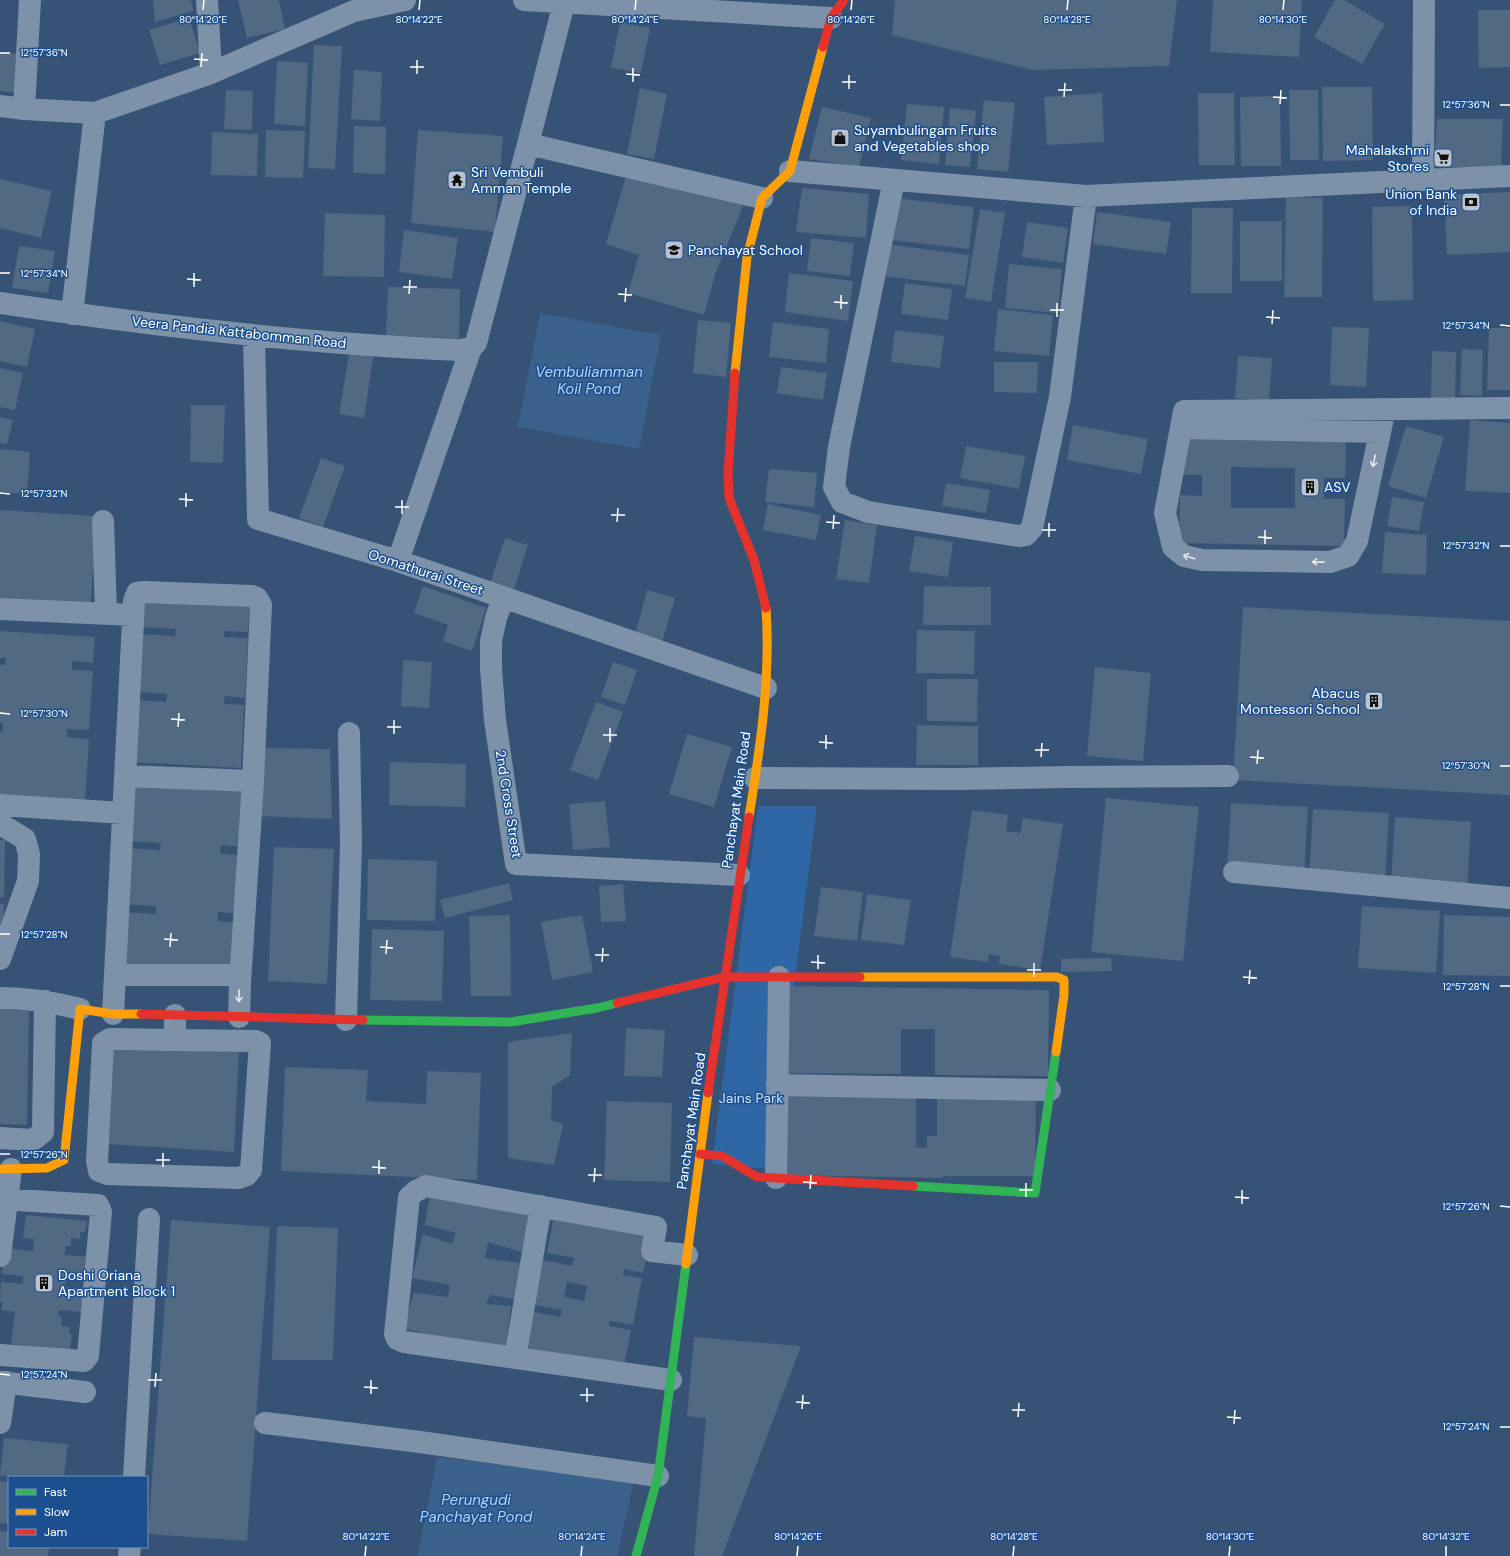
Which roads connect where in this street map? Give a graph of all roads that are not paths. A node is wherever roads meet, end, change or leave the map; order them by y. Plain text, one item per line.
1 (30, 0) edge
2 (207, 0) edge
3 (405, 0) edge
4 (524, 0) edge
5 (844, 0) edge
6 (1424, 0) edge
7 (564, 3) junction
8 (335, 10) edge
9 (831, 18) junction
10 (212, 74) junction
11 (0, 106) edge
12 (24, 109) junction
13 (95, 113) junction
14 (528, 144) junction
15 (790, 171) junction
16 (1510, 176) edge
17 (1423, 179) junction
18 (894, 180) junction
19 (1086, 196) junction
20 (762, 198) junction
21 (0, 303) edge
22 (72, 314) junction
23 (254, 336) junction
24 (473, 346) junction
25 (1510, 408) edge
26 (1385, 410) junction
27 (1182, 420) junction
28 (1380, 432) junction
29 (103, 521) dead end
30 (398, 561) junction
31 (503, 598) junction
32 (0, 608) edge
33 (106, 613) junction
34 (133, 615) junction
35 (766, 688) junction
36 (350, 733) dead end
37 (125, 776) junction
38 (1228, 776) dead end
39 (755, 778) junction
40 (253, 781) junction
41 (0, 806) edge
42 (123, 814) junction
43 (0, 824) edge
44 (1234, 872) dead end
45 (739, 875) junction
46 (1510, 898) edge
47 (0, 959) edge
48 (115, 975) junction
49 (240, 975) junction
50 (724, 977) junction
51 (779, 977) junction
52 (0, 998) edge
53 (45, 1001) junction
54 (80, 1009) junction
55 (116, 1014) junction
56 (175, 1015) junction
57 (239, 1017) junction
58 (346, 1020) junction
59 (175, 1040) junction
60 (777, 1085) junction
61 (1050, 1090) junction
62 (0, 1138) edge
63 (700, 1154) junction
64 (6, 1169) edge
65 (776, 1178) junction
66 (4, 1200) edge
67 (541, 1206) junction
68 (149, 1219) dead end
69 (0, 1256) edge
70 (687, 1256) junction
71 (0, 1355) edge
72 (515, 1358) junction
73 (671, 1380) junction
74 (3, 1382) edge
75 (85, 1392) dead end
76 (266, 1423) dead end
77 (0, 1424) edge
78 (134, 1476) edge
79 (658, 1476) junction
80 (636, 1556) edge

1 - 12 street
2 - 10 street
3 - 8 street
4 - 7 street
5 - 9 street
6 - 17 street
7 - 9 street
7 - 14 street
8 - 10 street
9 - 15 street
10 - 13 street
11 - 12 street
12 - 13 street
13 - 22 street
14 - 20 street
14 - 24 street
15 - 18 street
15 - 20 street
16 - 17 street
17 - 19 street
18 - 19 street
18 - 19 street
20 - 35 street, Panchayat Main Road
21 - 22 street, Veera Pandia Kattabomman Road
22 - 23 street, Veera Pandia Kattabomman Road
23 - 24 street, Veera Pandia Kattabomman Road
23 - 30 street, Oomathurai Street
24 - 30 street
25 - 26 street
26 - 27 street
26 - 28 street
27 - 28 street
28 -> 27 street
29 - 33 street
30 - 31 street, Oomathurai Street
31 - 35 street, Oomathurai Street
31 - 45 street, 2nd Cross Street
32 - 33 street
33 - 34 street
34 - 37 street
34 - 40 street
35 - 39 street, Panchayat Main Road
36 - 58 street
37 - 40 street
37 - 42 street
38 - 39 street
39 - 45 street, Panchayat Main Road
40 - 49 street
41 - 42 street
42 - 48 street
43 - 47 street
44 - 46 street
45 - 50 street, Panchayat Main Road
48 - 49 street
48 - 55 street
49 -> 57 street
50 - 51 street
50 - 58 street
50 - 63 street, Panchayat Main Road
51 - 60 street
51 - 61 street
52 - 53 street
53 - 54 street
53 - 62 street
54 - 55 street
54 - 64 street
55 - 56 street
56 - 57 street
56 - 59 street
57 - 58 street
59 - 59 street
60 - 61 street
60 - 65 street
61 - 65 street
63 - 65 street
63 - 70 street, Panchayat Main Road
64 - 66 street
66 - 69 street
66 - 71 street
67 - 70 street
67 - 72 street
67 - 72 street
68 - 78 street
70 - 73 street, Panchayat Main Road
72 - 73 street
73 - 79 street, Panchayat Main Road
74 - 75 street
74 - 77 street
76 - 79 street
79 - 80 street, Panchayat Main Road

